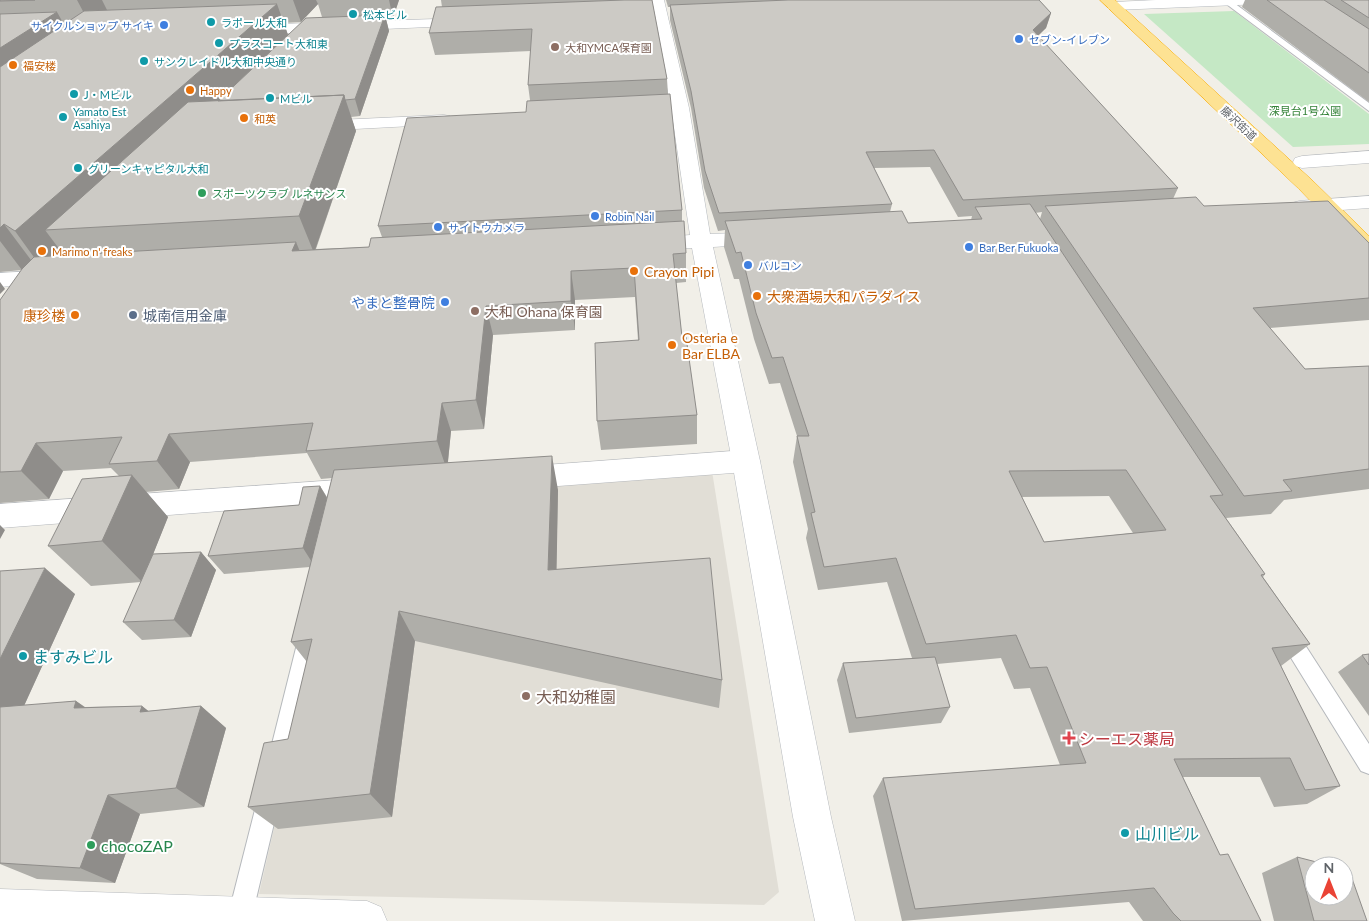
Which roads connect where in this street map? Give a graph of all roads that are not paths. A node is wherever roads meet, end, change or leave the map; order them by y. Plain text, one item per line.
1 (1262, 0) edge
2 (1226, 1) edge
3 (1144, 2) edge
4 (1110, 3) edge
5 (324, 10) dead end
6 (659, 11) edge
7 (485, 21) edge
8 (307, 28) junction
9 (238, 31) edge
10 (285, 49) edge
11 (1369, 108) edge
12 (464, 119) edge
13 (297, 127) edge
14 (1369, 157) edge
15 (1302, 162) dead end
16 (1369, 202) edge
17 (1325, 205) junction
18 (1278, 208) edge
19 (782, 237) edge
20 (702, 241) junction
21 (627, 246) edge
22 (1369, 248) edge
23 (0, 280) edge
24 (30, 299) edge
25 (746, 461) junction
26 (492, 480) edge
27 (394, 487) edge
28 (0, 516) edge
29 (314, 616) edge
30 (1278, 619) edge
31 (1369, 763) edge
32 (0, 909) edge
33 (240, 916) junction
34 (367, 921) edge
35 (836, 921) edge

1 - 2 street
2 - 3 street
2 - 11 lane
3 - 4 street
4 - 17 highway, 藤沢街道
5 - 8 street
6 - 20 street
7 - 8 street
8 - 9 street
8 - 10 street
12 - 13 street
14 - 15 street
16 - 17 street
17 - 18 street
17 - 22 highway, 藤沢街道
19 - 20 street
20 - 21 street
20 - 25 street
23 - 24 street
25 - 26 street
25 - 35 street
27 - 28 street
29 - 33 lane
30 - 31 lane
32 - 33 street
33 - 34 street

